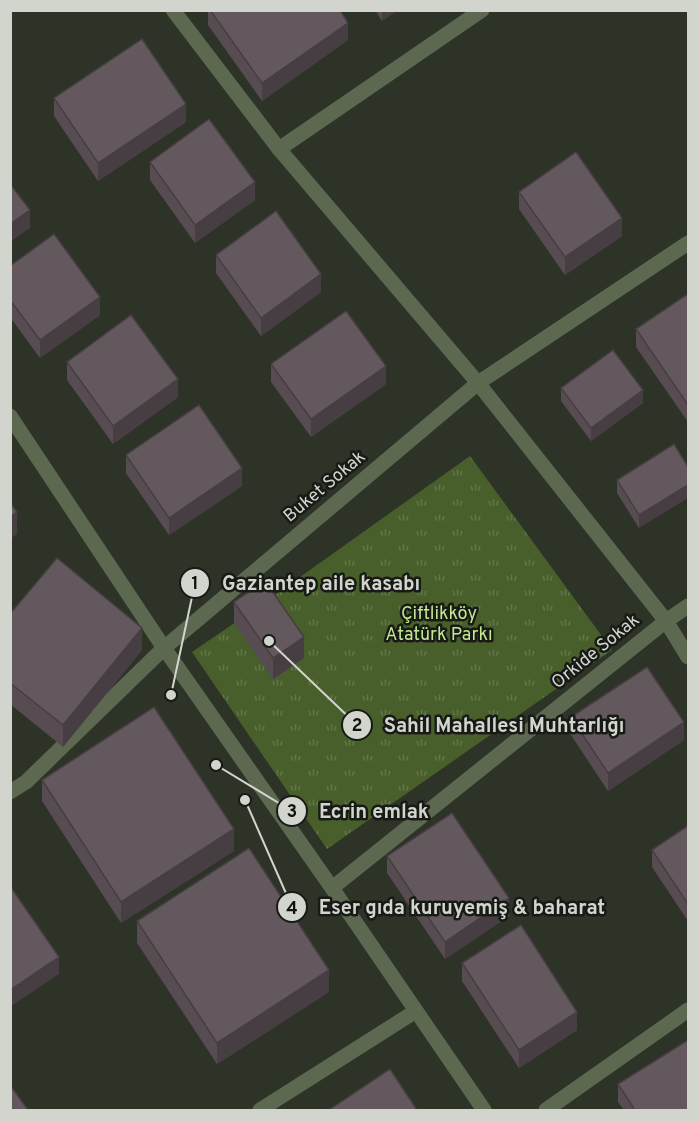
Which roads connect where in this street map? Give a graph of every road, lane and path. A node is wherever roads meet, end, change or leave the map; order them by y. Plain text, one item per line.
1 (173, 10) edge
2 (482, 10) edge
3 (279, 148) junction
4 (688, 243) edge
5 (478, 383) junction
6 (10, 416) edge
7 (688, 606) edge
8 (666, 621) junction
9 (164, 648) junction
10 (688, 657) edge
11 (10, 792) edge
12 (332, 888) junction
13 (688, 1010) edge
14 (416, 1011) junction
15 (260, 1110) edge
16 (484, 1110) edge
17 (546, 1110) edge

1 - 3 street
2 - 3 street
3 - 5 street
4 - 5 street, Buket Sokak
5 - 8 street
5 - 9 street, Buket Sokak
6 - 9 street
7 - 8 street, Orkide Sokak
8 - 10 street
8 - 12 street, Orkide Sokak
9 - 11 street, Buket Sokak
9 - 12 street
12 - 14 street
13 - 17 street
14 - 15 street
14 - 16 street

